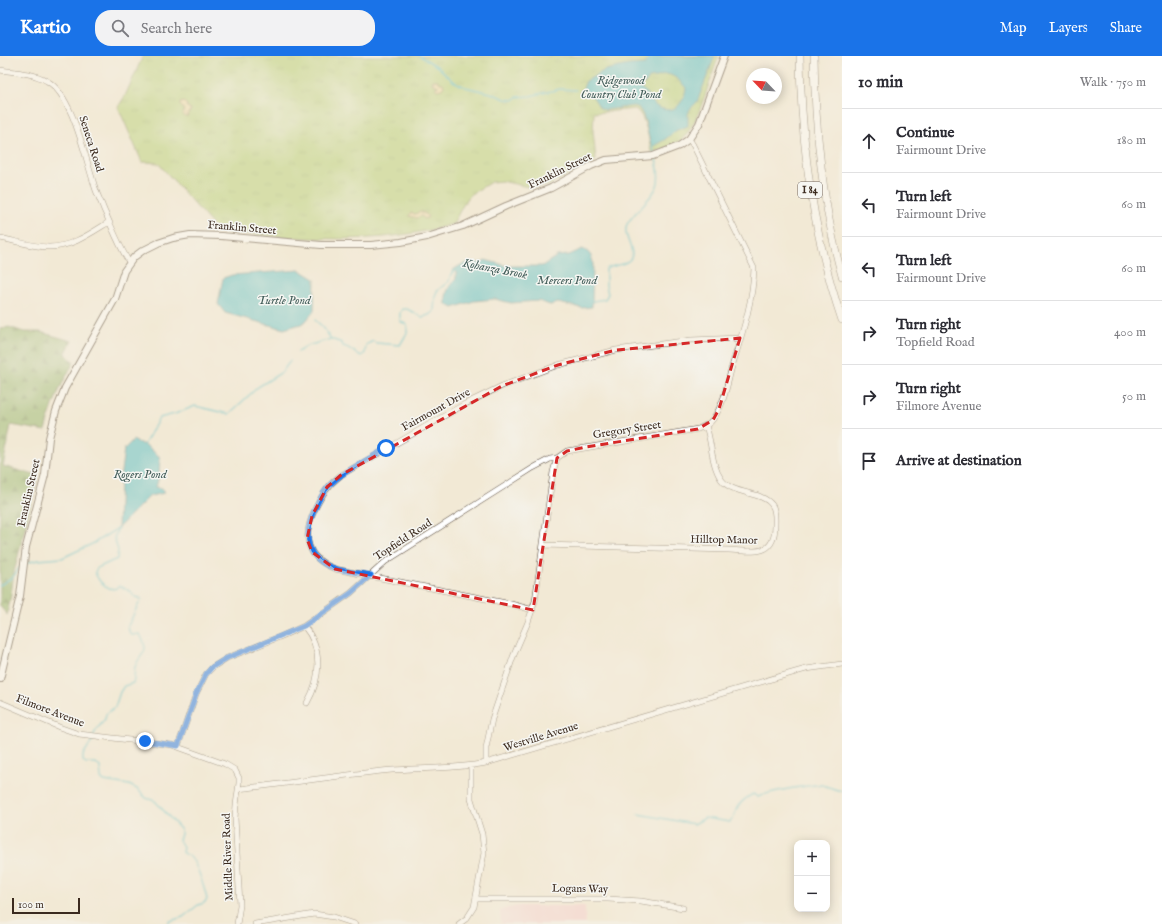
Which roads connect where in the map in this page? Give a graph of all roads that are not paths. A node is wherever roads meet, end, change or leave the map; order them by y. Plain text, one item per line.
1 (724, 56) edge
2 (800, 56) edge
3 (814, 56) edge
4 (0, 70) edge
5 (689, 139) junction
6 (109, 222) junction
7 (0, 238) edge
8 (129, 262) junction
9 (842, 276) edge
10 (842, 320) edge
11 (740, 338) junction
12 (706, 426) junction
13 (557, 458) junction
14 (543, 545) junction
15 (371, 575) junction
16 (533, 610) junction
17 (304, 626) junction
18 (842, 664) edge
19 (0, 679) edge
20 (0, 702) edge
21 (307, 703) dead end
22 (178, 746) junction
23 (486, 763) junction
24 (471, 766) junction
25 (238, 789) junction
26 (476, 899) junction
27 (682, 908) dead end
28 (237, 924) edge
29 (255, 924) edge
30 (355, 924) edge
31 (459, 924) edge

1 - 5 main road, Franklin Street
2 - 10 highway, I 84
3 - 9 highway, I 84
4 - 6 street, Seneca Road
5 - 8 main road, Franklin Street
5 - 11 street
6 - 7 street
6 - 8 street, Seneca Road
8 - 19 main road, Franklin Street
11 - 12 street
11 - 15 street, Fairmount Drive
12 - 13 street, Gregory Street
12 - 14 street, Hilltop Manor
13 - 14 street
13 - 15 street, Topfield Road
14 - 16 street
15 - 16 street, Fairmount Drive
15 - 17 street, Topfield Road
16 - 23 street
17 - 21 street
17 - 22 street, Topfield Road
18 - 23 street, Westville Avenue
20 - 22 street, Filmore Avenue
22 - 25 street, Filmore Avenue
23 - 24 street, Westville Avenue
24 - 25 street, Westville Avenue
24 - 26 street
25 - 28 street, Middle River Road
26 - 27 street, Logans Way
26 - 31 street
29 - 30 street

